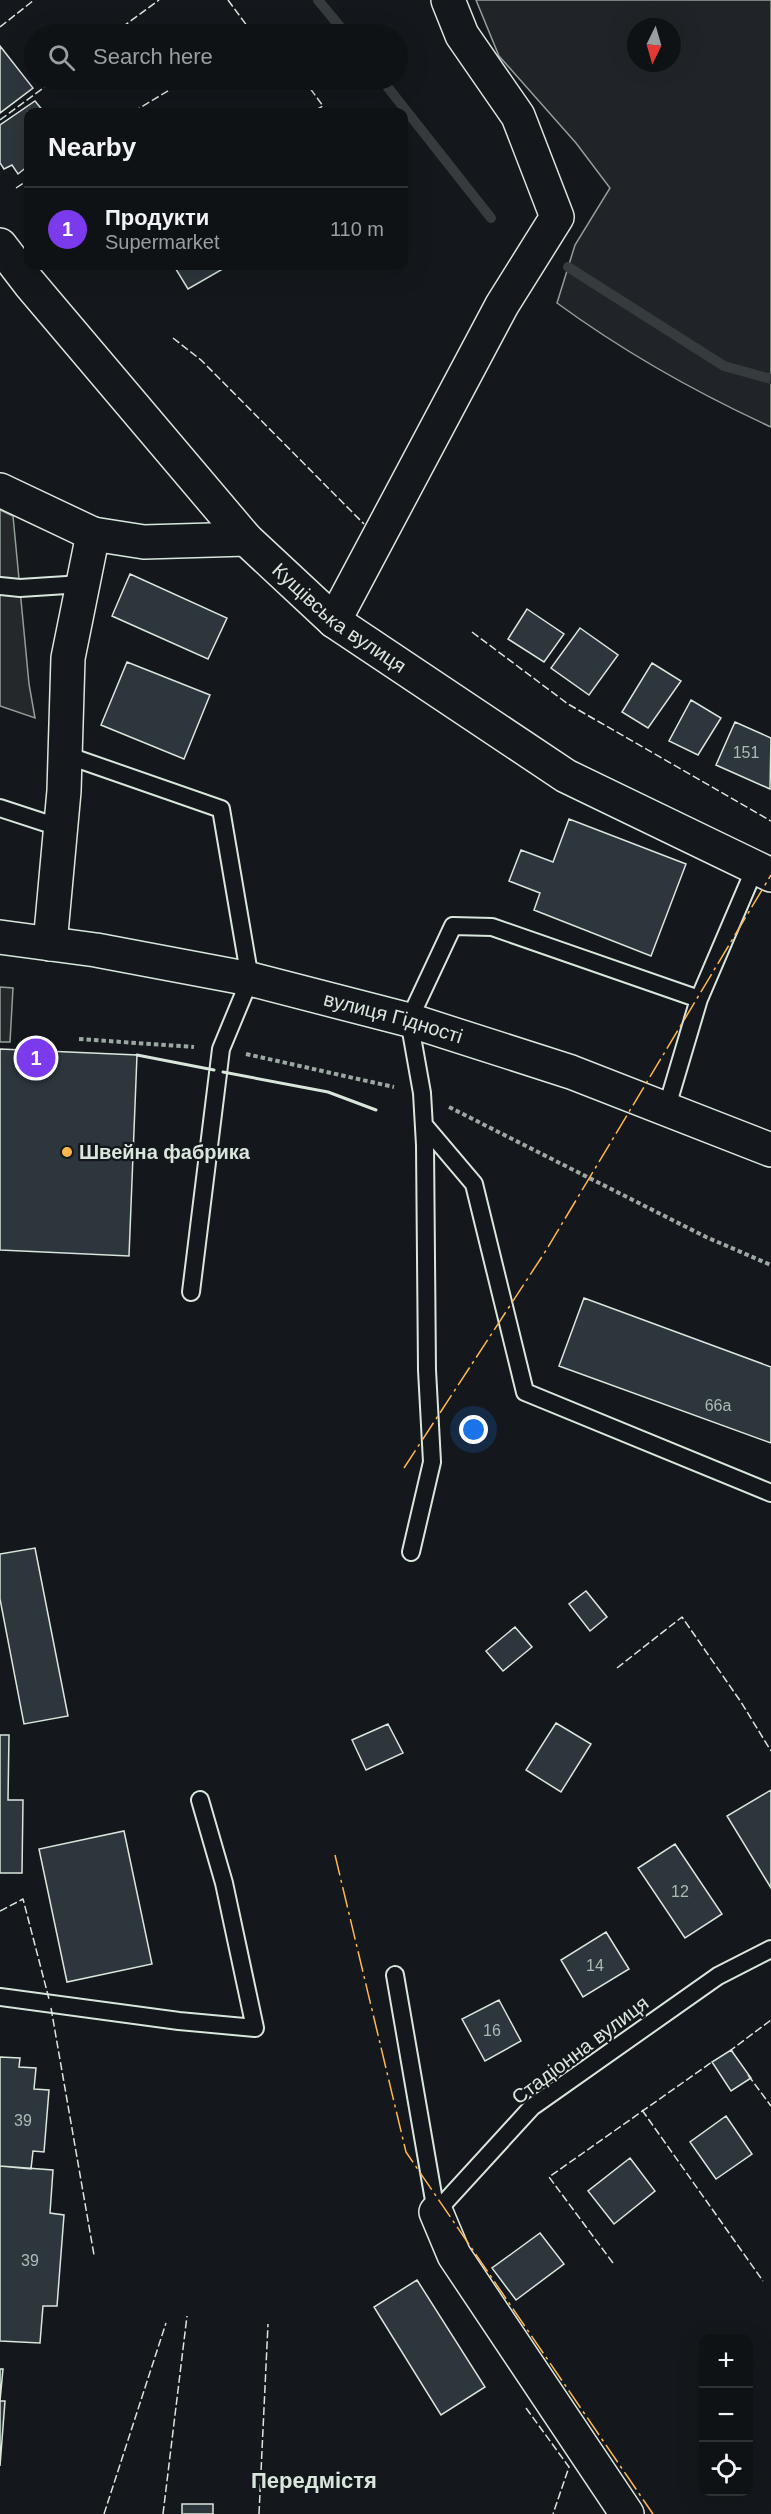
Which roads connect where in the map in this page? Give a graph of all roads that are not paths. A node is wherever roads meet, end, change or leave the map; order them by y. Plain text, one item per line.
1 (448, 0) edge
2 (0, 245) edge
3 (0, 490) edge
4 (93, 534) junction
5 (246, 539) junction
6 (82, 584) junction
7 (0, 586) edge
8 (334, 621) junction
9 (66, 755) junction
10 (0, 808) edge
11 (61, 828) junction
12 (763, 871) edge
13 (0, 937) edge
14 (50, 944) junction
15 (250, 979) junction
16 (699, 999) junction
17 (409, 1020) junction
18 (666, 1110) junction
19 (424, 1125) junction
20 (771, 1150) edge
21 (191, 1292) dead end
22 (771, 1493) edge
23 (411, 1552) dead end
24 (200, 1800) dead end
25 (771, 1949) edge
26 (395, 1975) dead end
27 (0, 1997) edge
28 (436, 2212) junction
29 (627, 2514) edge

1 - 8 street
2 - 5 street, Кущівська вулиця
3 - 4 street
4 - 5 street
4 - 6 street
5 - 8 street, Кущівська вулиця
6 - 7 lane
6 - 9 street
8 - 12 street, Кущівська вулиця
9 - 11 street
9 - 15 lane
10 - 11 lane
11 - 14 street
12 - 16 lane
13 - 14 street, вулиця Гідності
14 - 15 street, вулиця Гідності
15 - 17 street, вулиця Гідності
15 - 21 lane
16 - 17 lane
16 - 18 lane
17 - 18 street, вулиця Гідності
17 - 19 lane
18 - 20 street, вулиця Гідності
19 - 22 lane
19 - 23 lane
24 - 27 lane
25 - 28 lane, Стадіонна вулиця
26 - 28 lane
28 - 29 street

